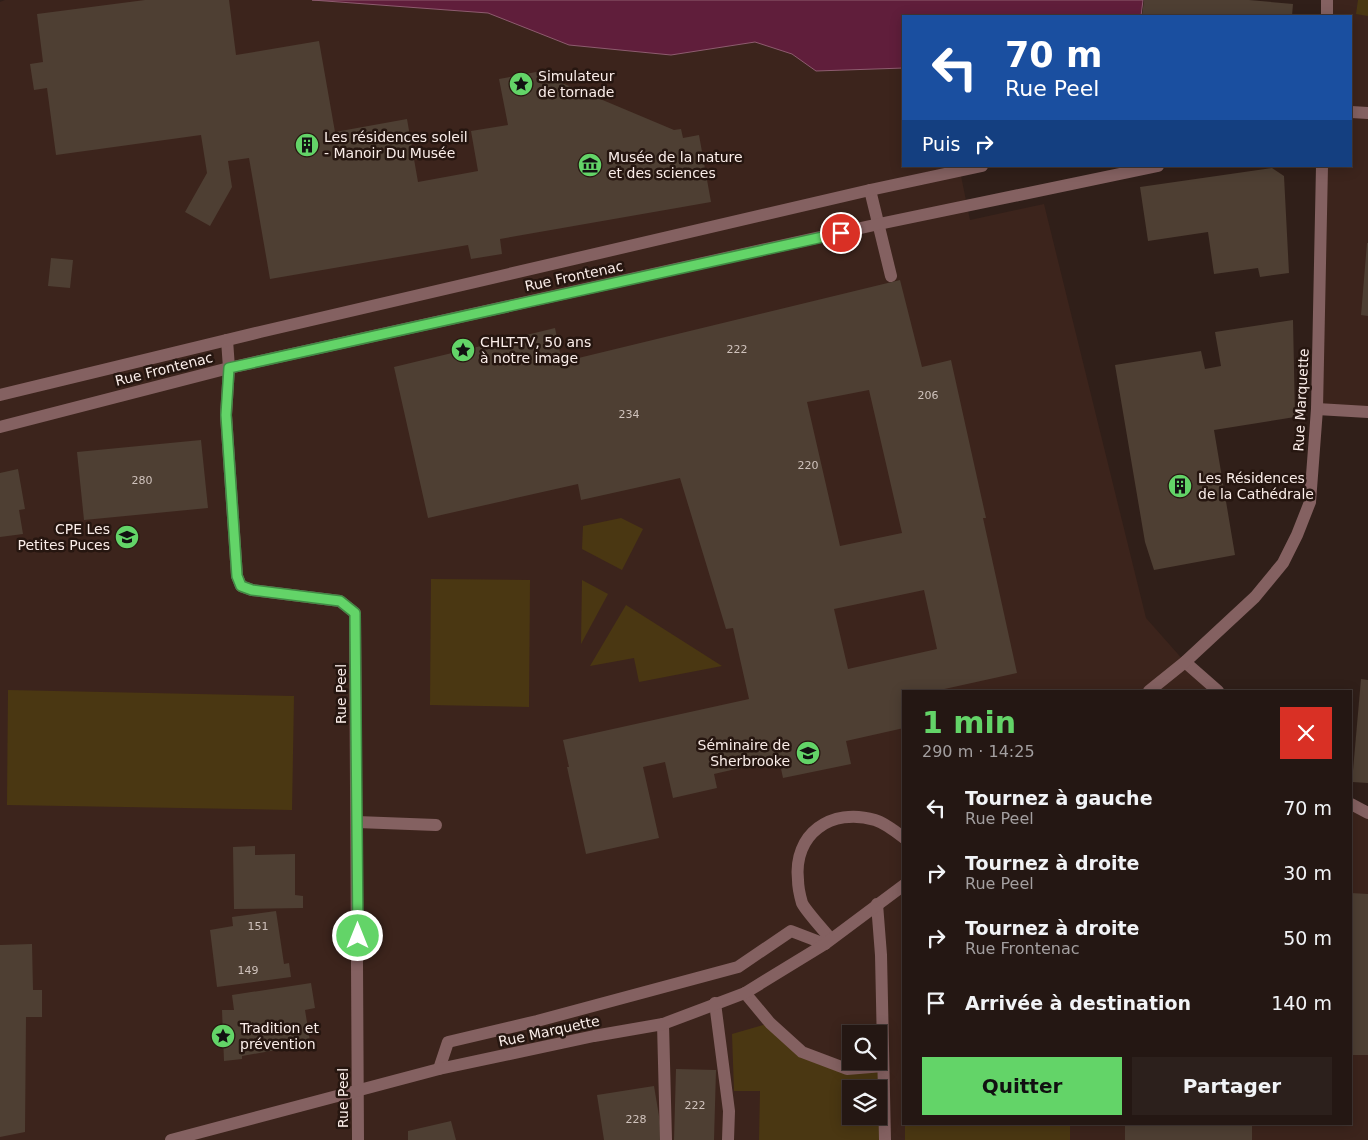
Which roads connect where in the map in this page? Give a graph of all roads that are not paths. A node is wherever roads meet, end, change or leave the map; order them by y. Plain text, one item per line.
1 (1327, 0) edge
2 (1327, 15) edge
3 (1352, 112) edge
4 (1368, 113) edge
5 (977, 167) edge
6 (1153, 167) edge
7 (1322, 167) edge
8 (870, 190) junction
9 (879, 224) junction
10 (891, 276) dead end
11 (227, 340) junction
12 (229, 368) junction
13 (0, 395) edge
14 (1316, 409) junction
15 (1368, 412) edge
16 (0, 427) edge
17 (1185, 662) junction
18 (1150, 690) edge
19 (1217, 690) edge
20 (1352, 805) edge
21 (1368, 813) edge
22 (357, 822) junction
23 (436, 825) dead end
24 (902, 836) edge
25 (902, 887) edge
26 (877, 904) junction
27 (828, 941) junction
28 (745, 992) junction
29 (715, 1003) junction
30 (662, 1024) junction
31 (882, 1025) edge
32 (842, 1067) edge
33 (439, 1069) junction
34 (883, 1070) edge
35 (359, 1090) junction
36 (171, 1140) edge
37 (358, 1140) edge
38 (666, 1140) edge
39 (728, 1140) edge
40 (885, 1140) edge

1 - 2 street
3 - 4 street
5 - 8 street, Rue Frontenac
6 - 9 street, Rue Frontenac
7 - 14 street, Rue Marquette
8 - 9 street
8 - 11 street, Rue Frontenac
9 - 10 street
9 - 12 street, Rue Frontenac
11 - 12 street, Rue Peel
11 - 13 street, Rue Frontenac
12 - 16 street, Rue Frontenac
12 - 22 street, Rue Peel
14 - 15 street
14 - 17 street, Rue Marquette
17 - 18 street, Rue Marquette
17 - 19 street
20 - 21 street
22 - 23 street
22 - 35 street, Rue Peel
24 - 27 street
25 - 26 street, Rue Marquette
26 - 27 street, Rue Marquette
26 - 31 street
27 - 28 street, Rue Marquette
27 - 33 street
28 - 29 street, Rue Marquette
28 - 32 street
29 - 30 street, Rue Marquette
29 - 39 street
30 - 33 street, Rue Marquette
30 - 38 street
33 - 35 street, Rue Marquette
34 - 40 street
35 - 36 street, Rue Marquette
35 - 37 street, Rue Peel

